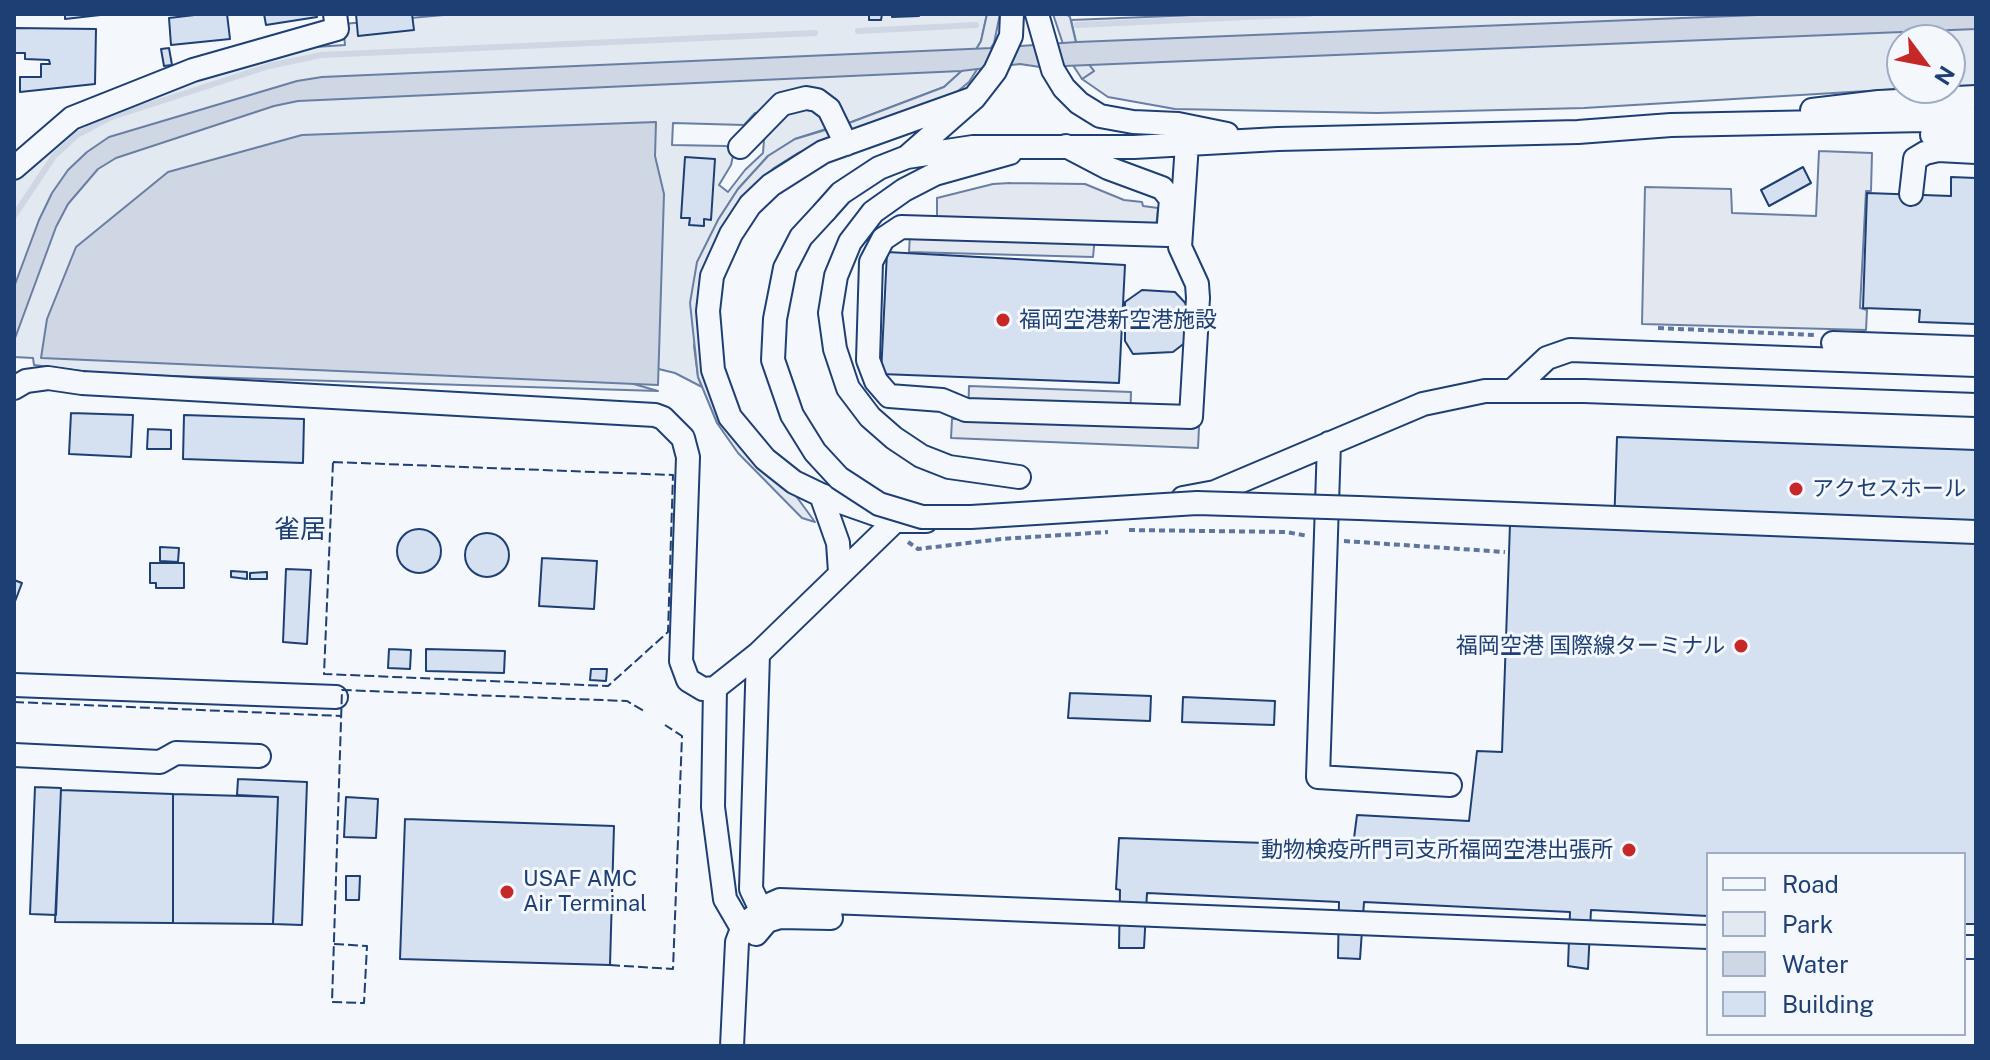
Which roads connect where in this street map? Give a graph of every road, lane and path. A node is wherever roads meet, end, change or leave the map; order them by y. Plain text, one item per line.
1 (335, 14) edge
2 (1012, 14) edge
3 (1037, 14) edge
4 (1976, 97) edge
5 (974, 98) junction
6 (1976, 119) edge
7 (1860, 122) junction
8 (1724, 124) junction
9 (1976, 135) edge
10 (1260, 140) junction
11 (846, 144) junction
12 (1187, 144) junction
13 (1036, 146) junction
14 (1066, 146) junction
15 (740, 147) dead end
16 (1976, 152) edge
17 (907, 157) junction
18 (14, 168) edge
19 (1911, 194) dead end
20 (1658, 328) dead end
21 (1826, 339) joint
22 (1976, 348) edge
23 (1976, 365) edge
24 (14, 388) edge
25 (1514, 389) junction
26 (1976, 405) edge
27 (1329, 443) junction
28 (1019, 477) dead end
29 (821, 495) junction
30 (895, 521) junction
31 (1976, 532) edge
32 (840, 572) junction
33 (758, 654) junction
34 (14, 685) edge
35 (715, 688) junction
36 (336, 697) dead end
37 (14, 755) edge
38 (259, 756) dead end
39 (1450, 785) dead end
40 (761, 910) junction
41 (743, 930) junction
42 (1706, 937) edge
43 (1706, 951) edge
44 (732, 1046) edge
45 (747, 1046) edge

1 - 18 street
2 - 5 street
3 - 10 street
4 - 8 street
5 - 11 street
5 - 17 street
6 - 7 street
7 - 8 street
7 - 9 street
8 - 10 street
10 - 12 street
11 - 15 street
11 - 29 street
12 - 14 street
12 - 14 street
13 - 14 street
13 - 17 street
13 - 28 street
16 - 19 street
17 - 31 street, bridge
20 - 21 path
21 - 22 street
23 - 25 street
24 - 35 street
25 - 26 street
25 - 27 street
27 - 30 street
27 - 39 street
29 - 30 street
29 - 32 street
30 - 32 street
32 - 33 street
33 - 35 street
33 - 40 street
34 - 36 street
35 - 41 street
37 - 38 street
40 - 41 street
40 - 42 street
41 - 44 street
43 - 45 street

